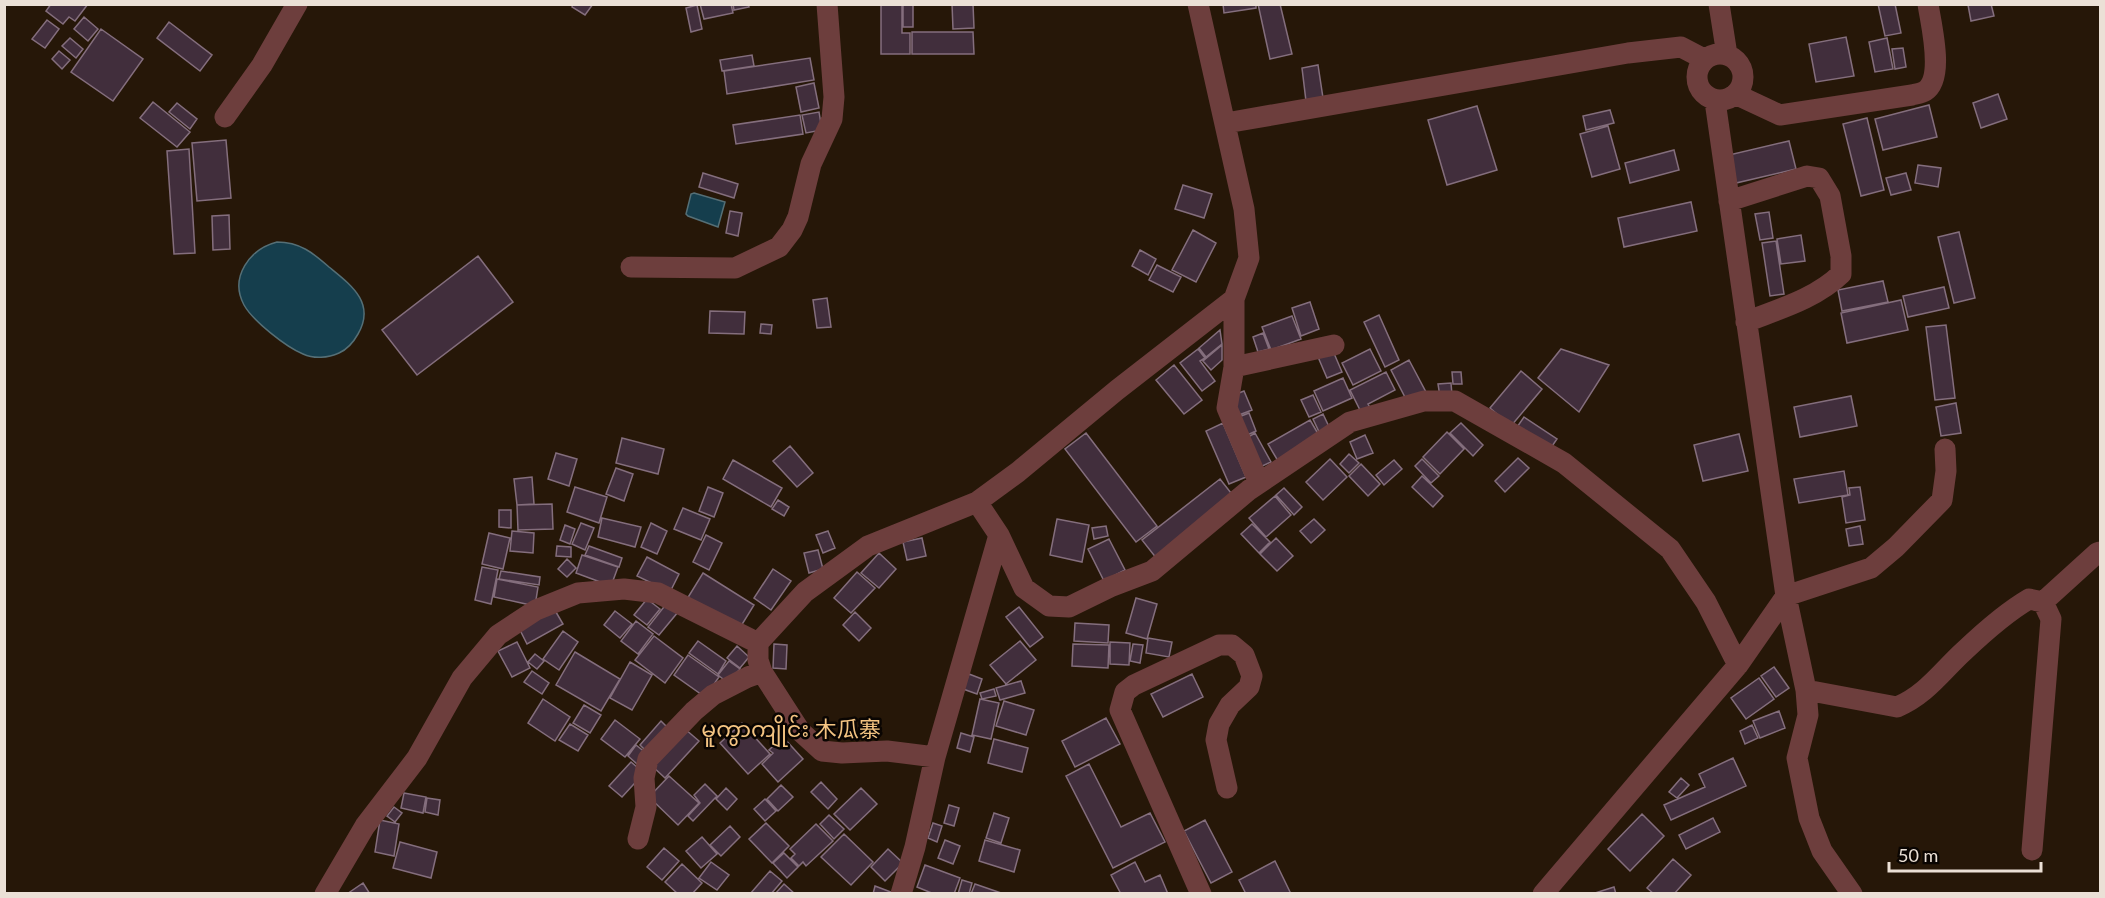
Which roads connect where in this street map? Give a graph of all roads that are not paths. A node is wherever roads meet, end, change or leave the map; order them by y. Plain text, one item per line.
1 (297, 4) edge
2 (827, 4) edge
3 (1198, 4) edge
4 (1719, 4) edge
5 (1928, 4) edge
6 (1727, 55) junction
7 (1704, 59) junction
8 (1725, 97) junction
9 (225, 117) dead end
10 (1226, 123) junction
11 (1729, 201) junction
12 (631, 267) dead end
13 (1234, 299) junction
14 (1746, 322) junction
15 (1334, 345) dead end
16 (1234, 367) junction
17 (1946, 450) dead end
18 (1259, 483) junction
19 (977, 502) junction
20 (999, 536) junction
21 (2100, 552) edge
22 (1786, 596) junction
23 (2043, 602) junction
24 (759, 643) junction
25 (1738, 665) junction
26 (762, 672) junction
27 (1806, 690) junction
28 (935, 757) junction
29 (1227, 788) dead end
30 (638, 839) dead end
31 (2032, 850) dead end
32 (325, 894) edge
33 (902, 894) edge
34 (1201, 894) edge
35 (1543, 894) edge
36 (1852, 894) edge

1 - 9 street
2 - 12 street
3 - 10 street
4 - 6 street
5 - 8 street
6 - 7 street
6 - 8 street
7 - 8 street
7 - 10 street
8 - 11 street
10 - 13 street
11 - 14 street
11 - 14 street
13 - 16 street
13 - 19 street
14 - 22 street
15 - 16 street
16 - 18 street
17 - 22 street
18 - 20 street
18 - 25 street
19 - 20 street
19 - 24 street
20 - 28 street
21 - 23 street
22 - 25 street
22 - 27 street
23 - 27 street
23 - 31 street
24 - 26 street
24 - 32 street
25 - 35 street
26 - 28 street
26 - 30 street
27 - 36 street
28 - 33 street
29 - 34 street

